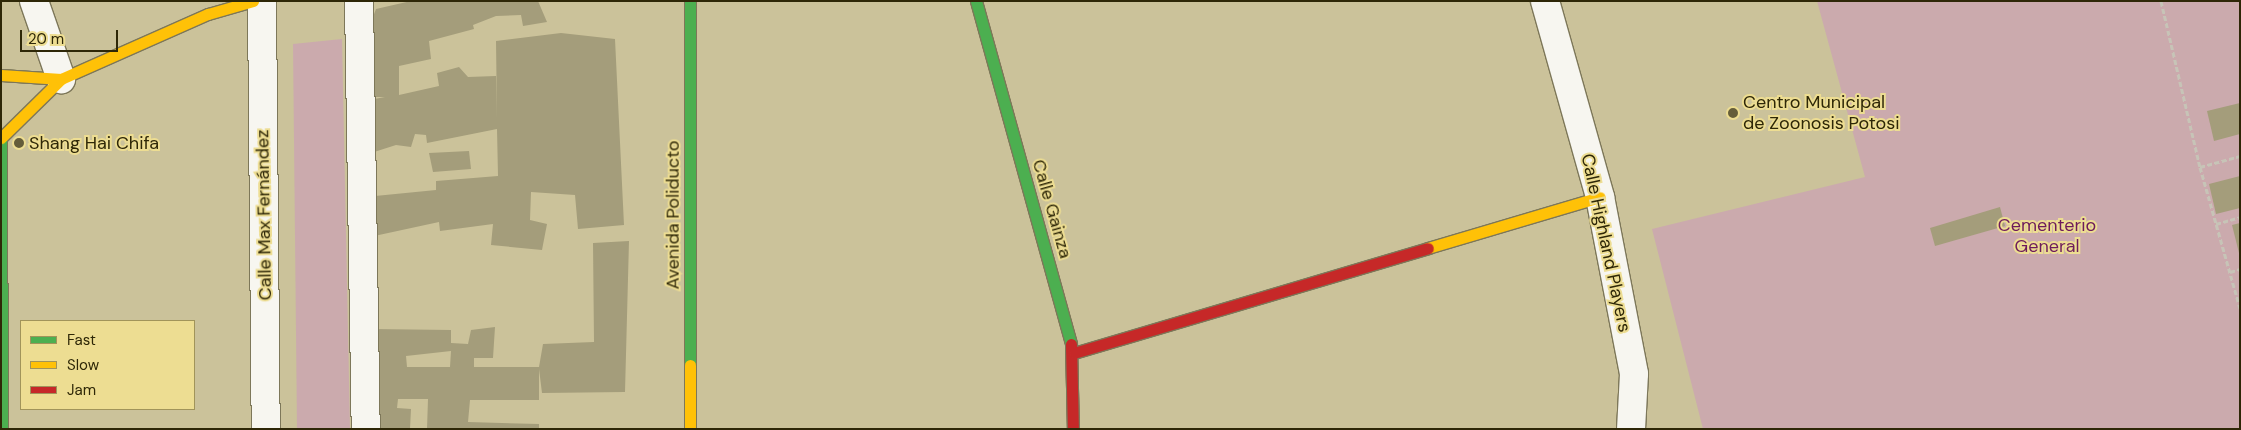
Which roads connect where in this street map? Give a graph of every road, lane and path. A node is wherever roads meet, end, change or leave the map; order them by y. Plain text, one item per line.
1 (34, 1) edge
2 (253, 1) edge
3 (262, 1) edge
4 (359, 1) edge
5 (690, 1) edge
6 (976, 1) edge
7 (1545, 1) edge
8 (2161, 1) edge
9 (207, 7) edge
10 (1, 75) edge
11 (61, 79) junction
12 (1, 137) edge
13 (2240, 156) edge
14 (2200, 167) junction
15 (1600, 197) junction
16 (2240, 218) edge
17 (2216, 224) junction
18 (2240, 270) edge
19 (2230, 272) junction
20 (2240, 308) edge
21 (1074, 353) junction
22 (1634, 374) junction
23 (2, 429) edge
24 (266, 429) edge
25 (366, 429) edge
26 (690, 429) edge
27 (1073, 429) edge
28 (1631, 429) edge
29 (1649, 429) edge

1 - 11 street
2 - 9 street
3 - 24 street, Calle Max Fernández
4 - 25 street
5 - 26 street, Avenida Poliducto
6 - 21 street, Calle Gainza
7 - 15 street, Calle Highland Players
8 - 14 path
9 - 11 street
10 - 11 street
11 - 12 street
12 - 23 street
13 - 14 path
14 - 17 path
15 - 21 street
15 - 22 street, Calle Highland Players
16 - 17 path
17 - 19 path
18 - 19 path
19 - 20 path
21 - 27 street, Calle Gainza
22 - 28 street, Calle Highland Players
22 - 29 street

